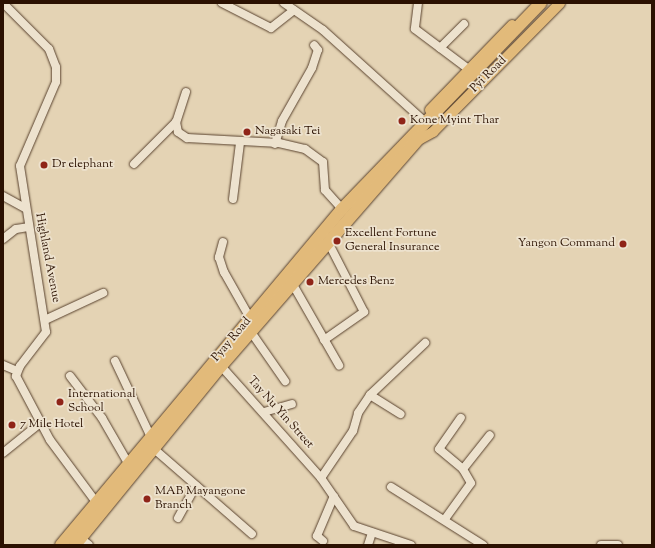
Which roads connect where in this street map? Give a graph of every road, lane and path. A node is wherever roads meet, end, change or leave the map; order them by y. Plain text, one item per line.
1 (3, 3) edge
2 (222, 3) edge
3 (284, 3) edge
4 (418, 3) edge
5 (535, 3) edge
6 (541, 3) edge
7 (550, 3) edge
8 (560, 3) edge
9 (294, 10) junction
10 (464, 24) dead end
11 (314, 45) dead end
12 (440, 48) junction
13 (467, 68) junction
14 (186, 92) dead end
15 (422, 119) junction
16 (176, 122) junction
17 (413, 140) junction
18 (240, 143) junction
19 (275, 144) junction
20 (134, 164) dead end
21 (3, 196) edge
22 (234, 200) dead end
23 (25, 208) junction
24 (342, 209) junction
25 (28, 227) junction
26 (3, 239) edge
27 (223, 242) dead end
28 (328, 242) junction
29 (292, 283) junction
30 (103, 294) dead end
31 (250, 318) junction
32 (47, 319) junction
33 (250, 332) junction
34 (324, 340) junction
35 (425, 343) dead end
36 (115, 361) dead end
37 (3, 365) edge
38 (339, 365) dead end
39 (221, 366) junction
40 (17, 371) junction
41 (70, 376) dead end
42 (285, 381) dead end
43 (370, 395) junction
44 (292, 404) dead end
45 (264, 412) junction
46 (401, 414) dead end
47 (461, 418) dead end
48 (40, 423) junction
49 (150, 435) junction
50 (490, 435) dead end
51 (153, 448) junction
52 (3, 453) edge
53 (128, 463) junction
54 (463, 469) junction
55 (321, 478) junction
56 (196, 486) junction
57 (391, 487) dead end
58 (334, 496) junction
59 (99, 506) junction
60 (178, 518) dead end
61 (445, 519) junction
62 (372, 533) junction
63 (252, 534) dead end
64 (322, 541) dead end
65 (81, 543) edge
66 (603, 544) edge
67 (61, 545) edge
68 (368, 545) edge
69 (411, 545) edge
70 (483, 545) edge
71 (618, 545) edge

1 - 23 street, Highland Avenue
2 - 9 street
3 - 9 street
4 - 12 street
5 - 13 main road, Pyi Road
6 - 17 highway, Pyay Road
7 - 17 highway, Pyay Road
8 - 17 main road, Pyi Road
9 - 15 street
10 - 12 street
11 - 19 street
12 - 13 street
13 - 15 main road, Pyi Road
14 - 16 street
15 - 17 main road, Pyi Road
16 - 18 street
16 - 20 street
17 - 24 highway, Pyay Road
17 - 28 highway, Pyay Road
18 - 19 street
18 - 22 street
19 - 24 street
21 - 23 street
23 - 25 street, Highland Avenue
24 - 31 highway, Pyay Road
25 - 26 street
25 - 32 street, Highland Avenue
27 - 31 street
28 - 29 highway, Pyay Road
28 - 34 street
29 - 33 highway, Pyay Road
29 - 34 street
30 - 32 street
31 - 49 highway, Pyay Road
32 - 40 street, Highland Avenue
33 - 39 highway, Pyay Road
33 - 42 street
34 - 38 street
35 - 43 street
36 - 49 street
37 - 40 street
39 - 45 street, Tay Nu Yin Street
39 - 51 highway, Pyay Road
40 - 48 street
41 - 53 street
43 - 46 street
43 - 55 street
44 - 45 street
45 - 55 street, Tay Nu Yin Street
47 - 54 street
48 - 52 street
48 - 59 street
49 - 53 highway, Pyay Road
50 - 54 street
51 - 56 street
51 - 59 highway, Pyay Road
53 - 59 highway, Pyay Road
54 - 61 street
55 - 58 street, Tay Nu Yin Street
56 - 60 street
56 - 63 street
57 - 61 street
58 - 62 street, Tay Nu Yin Street
58 - 64 street
59 - 65 highway, Pyay Road
59 - 67 highway, Pyay Road
61 - 70 street
62 - 68 street
62 - 69 street, Tay Nu Yin Street
66 - 71 street

